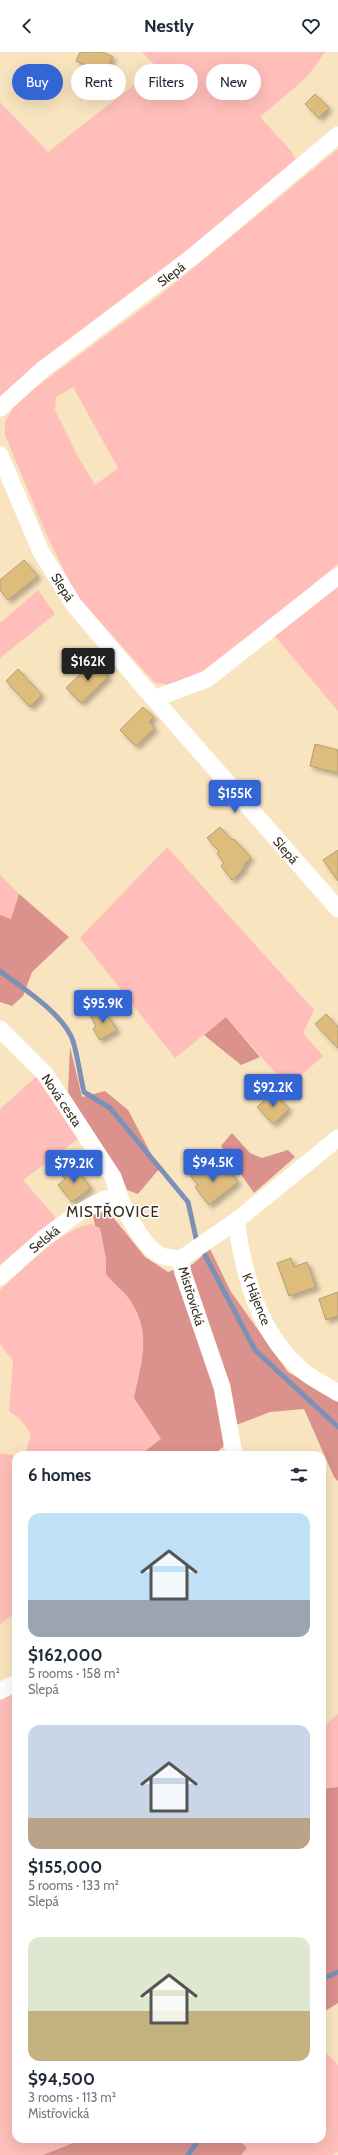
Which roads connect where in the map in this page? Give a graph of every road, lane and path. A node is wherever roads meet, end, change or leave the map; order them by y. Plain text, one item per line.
1 (338, 134) edge
2 (0, 408) edge
3 (0, 455) edge
4 (338, 576) edge
5 (154, 699) junction
6 (338, 909) edge
7 (0, 1029) edge
8 (338, 1138) edge
9 (121, 1201) junction
10 (236, 1221) junction
11 (193, 1250) junction
12 (0, 1277) edge
13 (338, 1393) edge
14 (233, 1451) edge
15 (12, 1685) edge
16 (0, 1691) edge

1 - 2 street, Slepá
3 - 5 street, Slepá
4 - 5 street
5 - 6 street, Slepá
7 - 9 street, Nová cesta
8 - 10 street
9 - 11 street
9 - 12 street, Selská
10 - 11 street
10 - 13 street, K Hájence
11 - 14 street, Mistřovická
15 - 16 street

